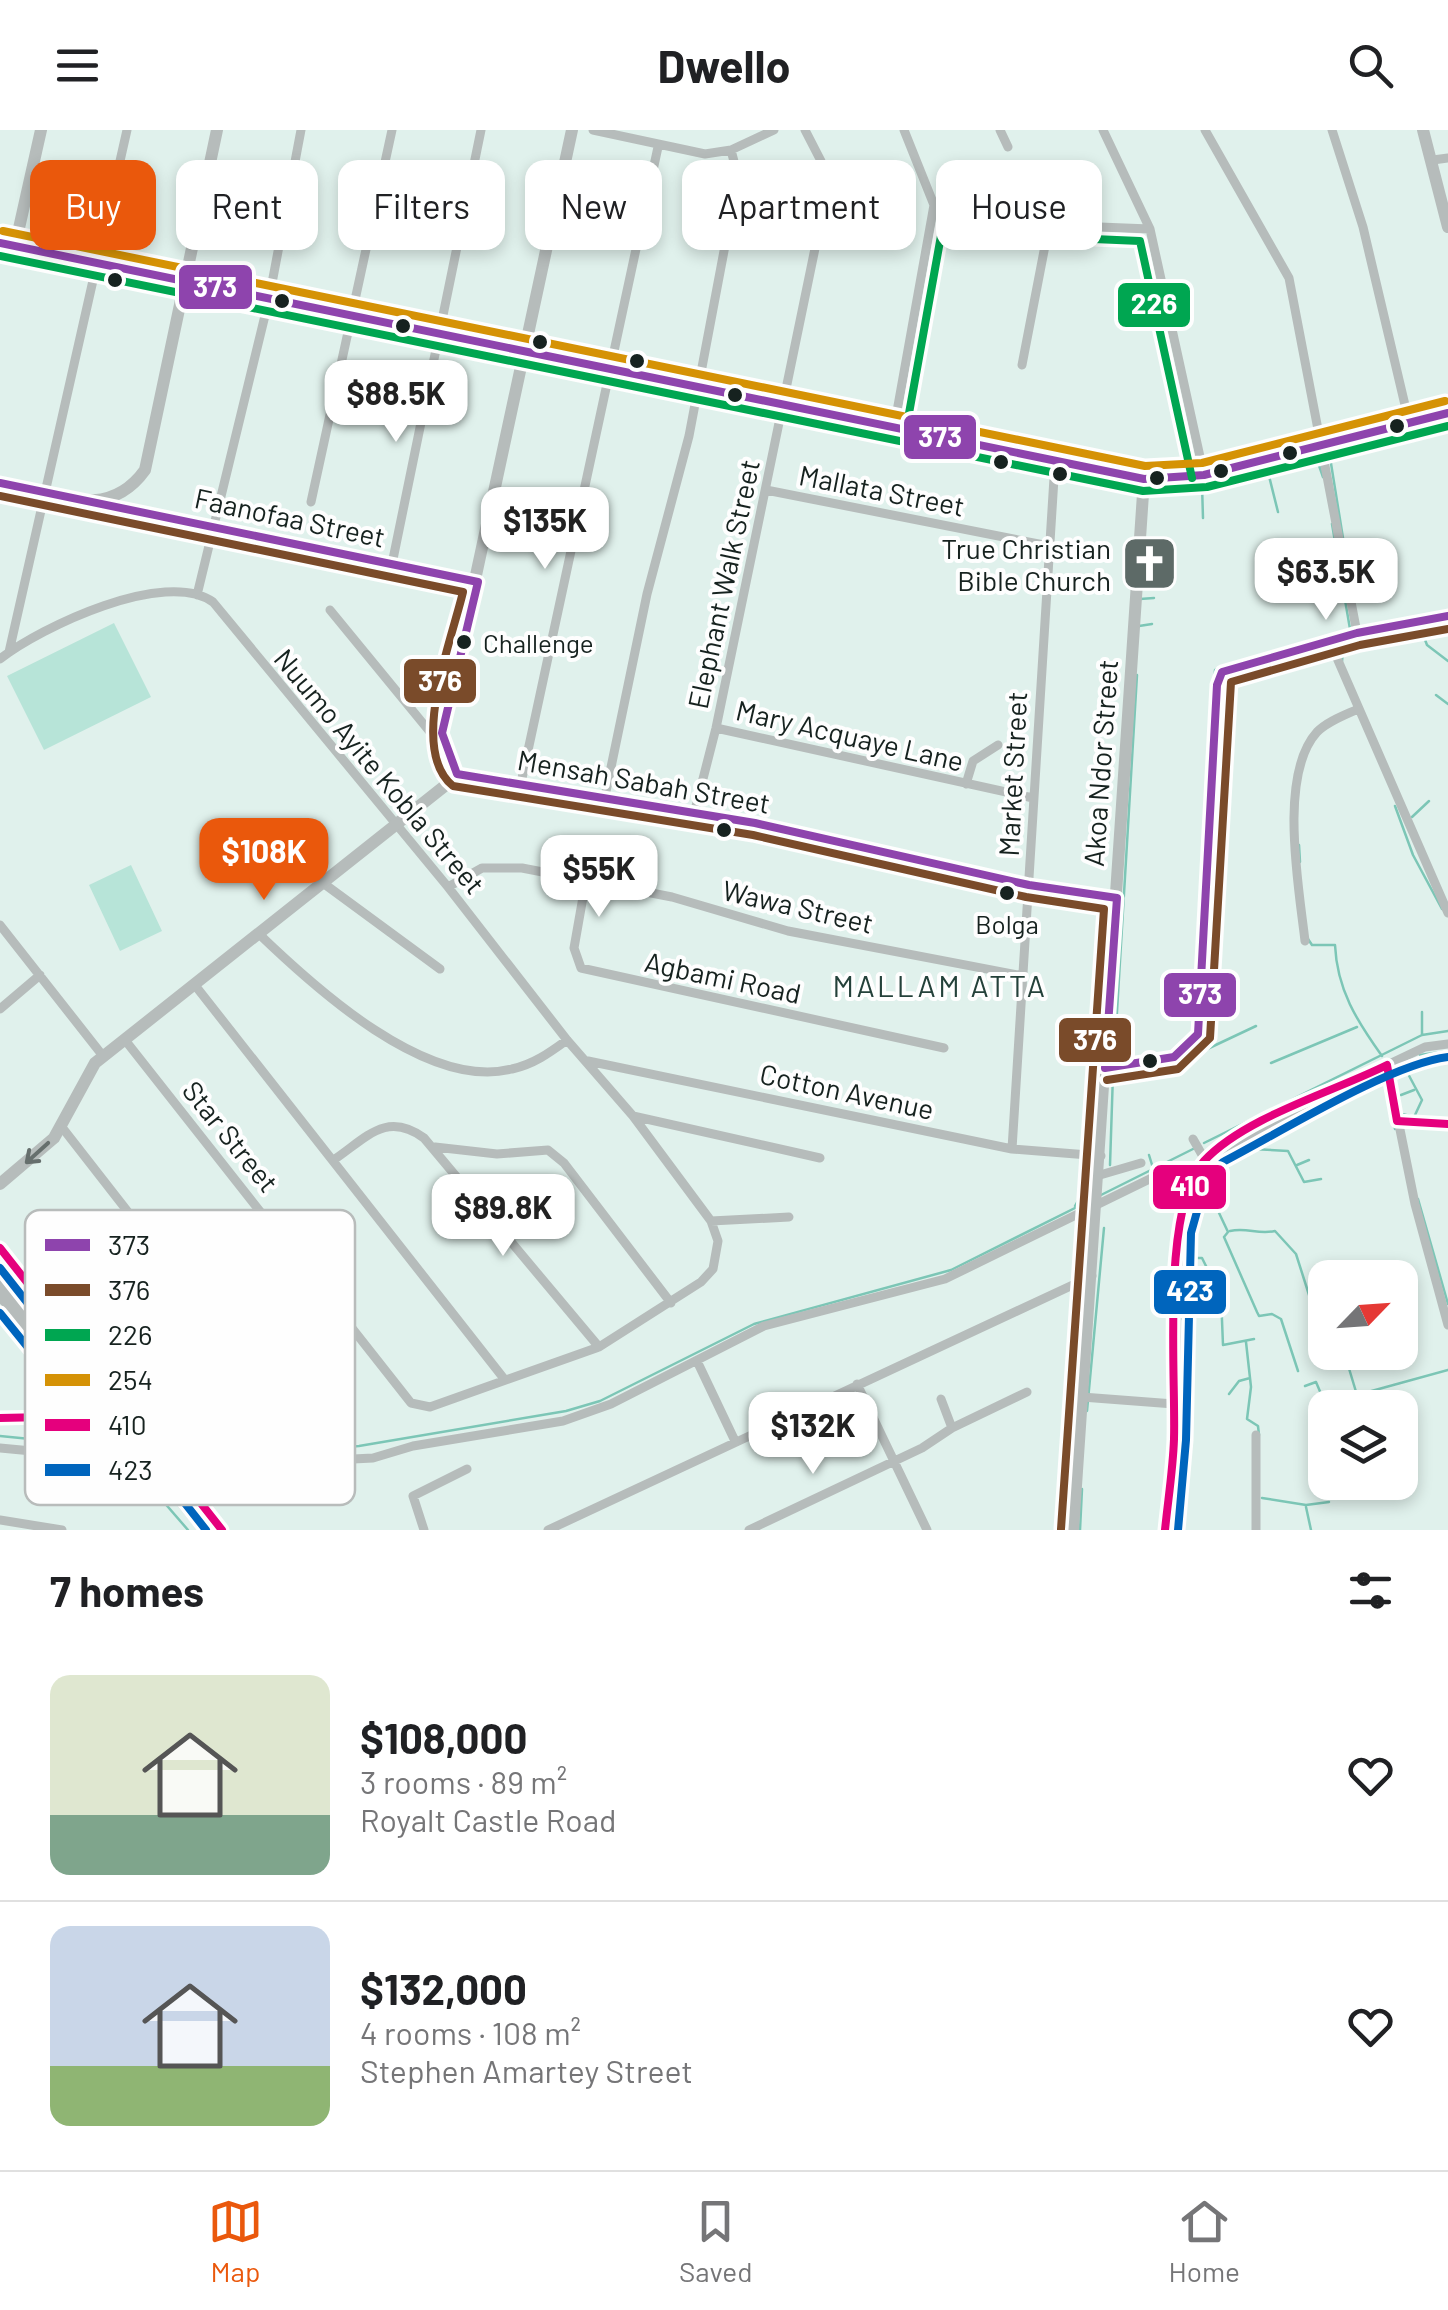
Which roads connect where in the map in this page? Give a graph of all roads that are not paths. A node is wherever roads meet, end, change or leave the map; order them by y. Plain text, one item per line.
1 (41, 130) edge
2 (127, 130) edge
3 (216, 130) edge
4 (301, 130) edge
5 (392, 130) edge
6 (481, 130) edge
7 (572, 130) edge
8 (593, 130) edge
9 (774, 130) edge
10 (806, 130) edge
11 (904, 130) edge
12 (1000, 130) edge
13 (1103, 130) edge
14 (1205, 130) edge
15 (1332, 130) edge
16 (1423, 130) edge
17 (658, 146) junction
18 (1008, 148) dead end
19 (731, 150) junction
20 (1441, 159) edge
21 (934, 205) joint
22 (1102, 227) edge
23 (1448, 227) edge
24 (1150, 229) junction
25 (0, 243) edge
26 (15, 246) junction
27 (1044, 250) edge
28 (100, 265) junction
29 (184, 281) junction
30 (269, 299) junction
31 (354, 316) junction
32 (440, 335) junction
33 (526, 352) junction
34 (1022, 365) dead end
35 (612, 370) junction
36 (696, 388) junction
37 (782, 407) junction
38 (1448, 412) edge
39 (1410, 422) junction
40 (894, 428) junction
41 (1320, 444) junction
42 (1055, 462) junction
43 (1204, 476) junction
44 (1144, 479) junction
45 (0, 483) edge
46 (766, 490) junction
47 (46, 492) junction
48 (87, 500) junction
49 (311, 502) dead end
50 (214, 526) junction
51 (1049, 546) junction
52 (392, 564) junction
53 (478, 582) junction
54 (197, 595) junction
55 (330, 610) dead end
56 (1448, 616) edge
57 (1357, 633) junction
58 (1330, 642) junction
59 (4, 655) edge
60 (1358, 709) junction
61 (716, 728) junction
62 (998, 745) dead end
63 (446, 751) junction
64 (456, 774) junction
65 (521, 783) junction
66 (966, 784) junction
67 (1033, 798) junction
68 (604, 801) junction
69 (694, 814) junction
70 (397, 824) junction
71 (586, 880) junction
72 (323, 883) junction
73 (1029, 885) junction
74 (448, 887) junction
75 (1117, 898) junction
76 (1448, 913) edge
77 (0, 925) edge
78 (259, 934) junction
79 (1305, 941) dead end
80 (440, 969) dead end
81 (40, 976) junction
82 (1023, 976) junction
83 (194, 984) junction
84 (0, 1009) edge
85 (125, 1040) junction
86 (567, 1040) junction
87 (1448, 1044) edge
88 (944, 1048) dead end
89 (103, 1056) junction
90 (586, 1060) junction
91 (1387, 1065) junction
92 (1104, 1068) junction
93 (633, 1116) junction
94 (1398, 1121) junction
95 (1448, 1124) edge
96 (61, 1126) junction
97 (1193, 1138) dead end
98 (435, 1147) junction
99 (1012, 1149) junction
100 (1101, 1156) junction
101 (820, 1158) dead end
102 (335, 1159) junction
103 (1204, 1160) junction
104 (1141, 1163) dead end
105 (1196, 1169) junction
106 (1100, 1178) junction
107 (0, 1184) edge
108 (1098, 1206) junction
109 (126, 1210) edge
110 (261, 1210) edge
111 (789, 1217) dead end
112 (711, 1221) junction
113 (0, 1248) edge
114 (0, 1275) edge
115 (1092, 1276) junction
116 (25, 1280) edge
117 (0, 1294) edge
118 (671, 1303) junction
119 (25, 1307) edge
120 (25, 1321) edge
121 (1448, 1325) edge
122 (355, 1331) edge
123 (599, 1347) junction
124 (697, 1361) junction
125 (506, 1380) junction
126 (858, 1384) junction
127 (1028, 1392) dead end
128 (1082, 1397) junction
129 (942, 1399) dead end
130 (1174, 1404) junction
131 (25, 1417) edge
132 (0, 1418) edge
133 (952, 1428) junction
134 (1256, 1434) dead end
135 (735, 1441) junction
136 (0, 1448) edge
137 (25, 1450) edge
138 (355, 1459) edge
139 (895, 1461) junction
140 (468, 1469) dead end
141 (186, 1505) edge
142 (197, 1505) edge
143 (583, 1515) junction
144 (0, 1520) edge
145 (62, 1530) edge
146 (206, 1530) edge
147 (222, 1530) edge
148 (424, 1530) edge
149 (548, 1530) edge
150 (586, 1530) edge
151 (749, 1530) edge
152 (926, 1530) edge
153 (1073, 1530) edge
154 (1165, 1530) edge
155 (1256, 1530) edge

1 - 26 street
2 - 28 street
3 - 29 street
4 - 30 street
5 - 31 street
6 - 32 street
7 - 33 street
8 - 17 street
9 - 19 street
10 - 37 street, Elephant Walk Street
11 - 21 street
12 - 18 street
13 - 24 street
14 - 41 street
15 - 39 street
16 - 20 street
17 - 19 street
17 - 35 street
19 - 36 street
20 - 23 street
21 - 40 street
22 - 24 street
24 - 43 street
25 - 26 street
26 - 28 street
27 - 34 street
28 - 29 street
28 - 47 street
29 - 30 street
29 - 48 street
30 - 31 street
30 - 50 street
31 - 32 street
31 - 49 street
32 - 33 street
32 - 52 street
33 - 35 street
33 - 53 street
35 - 36 street
35 - 65 street
36 - 37 street
36 - 68 street
37 - 40 street
37 - 46 street, Elephant Walk Street
38 - 39 street
39 - 41 street
40 - 42 street
41 - 43 street
41 - 57 street
42 - 44 street
42 - 51 street, Market Street
43 - 44 street
44 - 75 street, Akoa Ndor Street
45 - 47 street, Faanofaa Street
46 - 51 street, Mallata Street
46 - 61 street, Elephant Walk Street
47 - 48 street, Faanofaa Street
47 - 59 street
48 - 50 street, Faanofaa Street
50 - 52 street, Faanofaa Street
50 - 54 street
51 - 67 street, Market Street
52 - 53 street, Faanofaa Street
53 - 63 street
54 - 59 street
54 - 70 street, Nuumo Ayite Kobla Street
55 - 63 street
56 - 57 street
57 - 58 street
58 - 60 street
58 - 92 street
60 - 76 street
60 - 79 street
61 - 66 street, Mary Acquaye Lane
61 - 69 street, Elephant Walk Street
62 - 66 street
63 - 64 street
64 - 65 street, Mensah Sabah Street
64 - 70 street
65 - 68 street, Mensah Sabah Street
66 - 67 street, Mary Acquaye Lane
67 - 73 street, Market Street
68 - 69 street, Mensah Sabah Street
69 - 73 street, Mensah Sabah Street
70 - 72 street
70 - 74 street, Nuumo Ayite Kobla Street
71 - 74 street, Wawa Street
71 - 82 street, Wawa Street
71 - 88 street, Agbami Road
72 - 78 street
72 - 80 street
73 - 75 street, Mensah Sabah Street
73 - 82 street, Market Street
74 - 86 street, Nuumo Ayite Kobla Street
75 - 92 street, Akoa Ndor Street
77 - 81 street
78 - 83 street
78 - 86 street
81 - 84 street
81 - 89 street
82 - 99 street, Market Street
83 - 85 street
83 - 102 street
85 - 89 street
85 - 110 street, Star Street
86 - 90 street, Nuumo Ayite Kobla Street
87 - 91 street
89 - 96 street
90 - 93 street, Nuumo Ayite Kobla Street
90 - 99 street, Cotton Avenue
91 - 94 street
91 - 103 street
92 - 100 street, Akoa Ndor Street
93 - 101 street
93 - 112 street, Nuumo Ayite Kobla Street
94 - 95 street
94 - 121 street
96 -> 107 street
96 - 109 street
97 - 103 street
98 - 102 street
98 - 118 street
98 - 123 street
99 - 100 street, Cotton Avenue
100 - 106 street, Akoa Ndor Street
102 - 125 street
103 - 105 street
104 - 106 street
105 - 108 street
105 - 130 street
106 - 108 street, Akoa Ndor Street
108 - 115 street, Akoa Ndor Street
108 - 124 street
111 - 112 street
112 - 118 street
113 - 116 main road
114 - 119 main road
115 - 126 street
115 - 128 street, Akoa Ndor Street
117 - 120 main road
118 - 123 street
122 - 125 street, Star Street
123 - 125 street
124 - 135 street
124 - 138 street
126 - 135 street
126 - 139 street
127 - 133 street
128 - 130 street
128 - 153 street, Akoa Ndor Street
129 - 133 street
130 - 154 street
131 - 132 street
133 - 139 street
134 - 155 street
135 - 143 street
136 - 137 street
139 - 151 street
139 - 152 street
140 - 148 street
141 - 146 main road
142 - 147 main road
143 - 149 street
143 - 150 street
144 - 145 street

